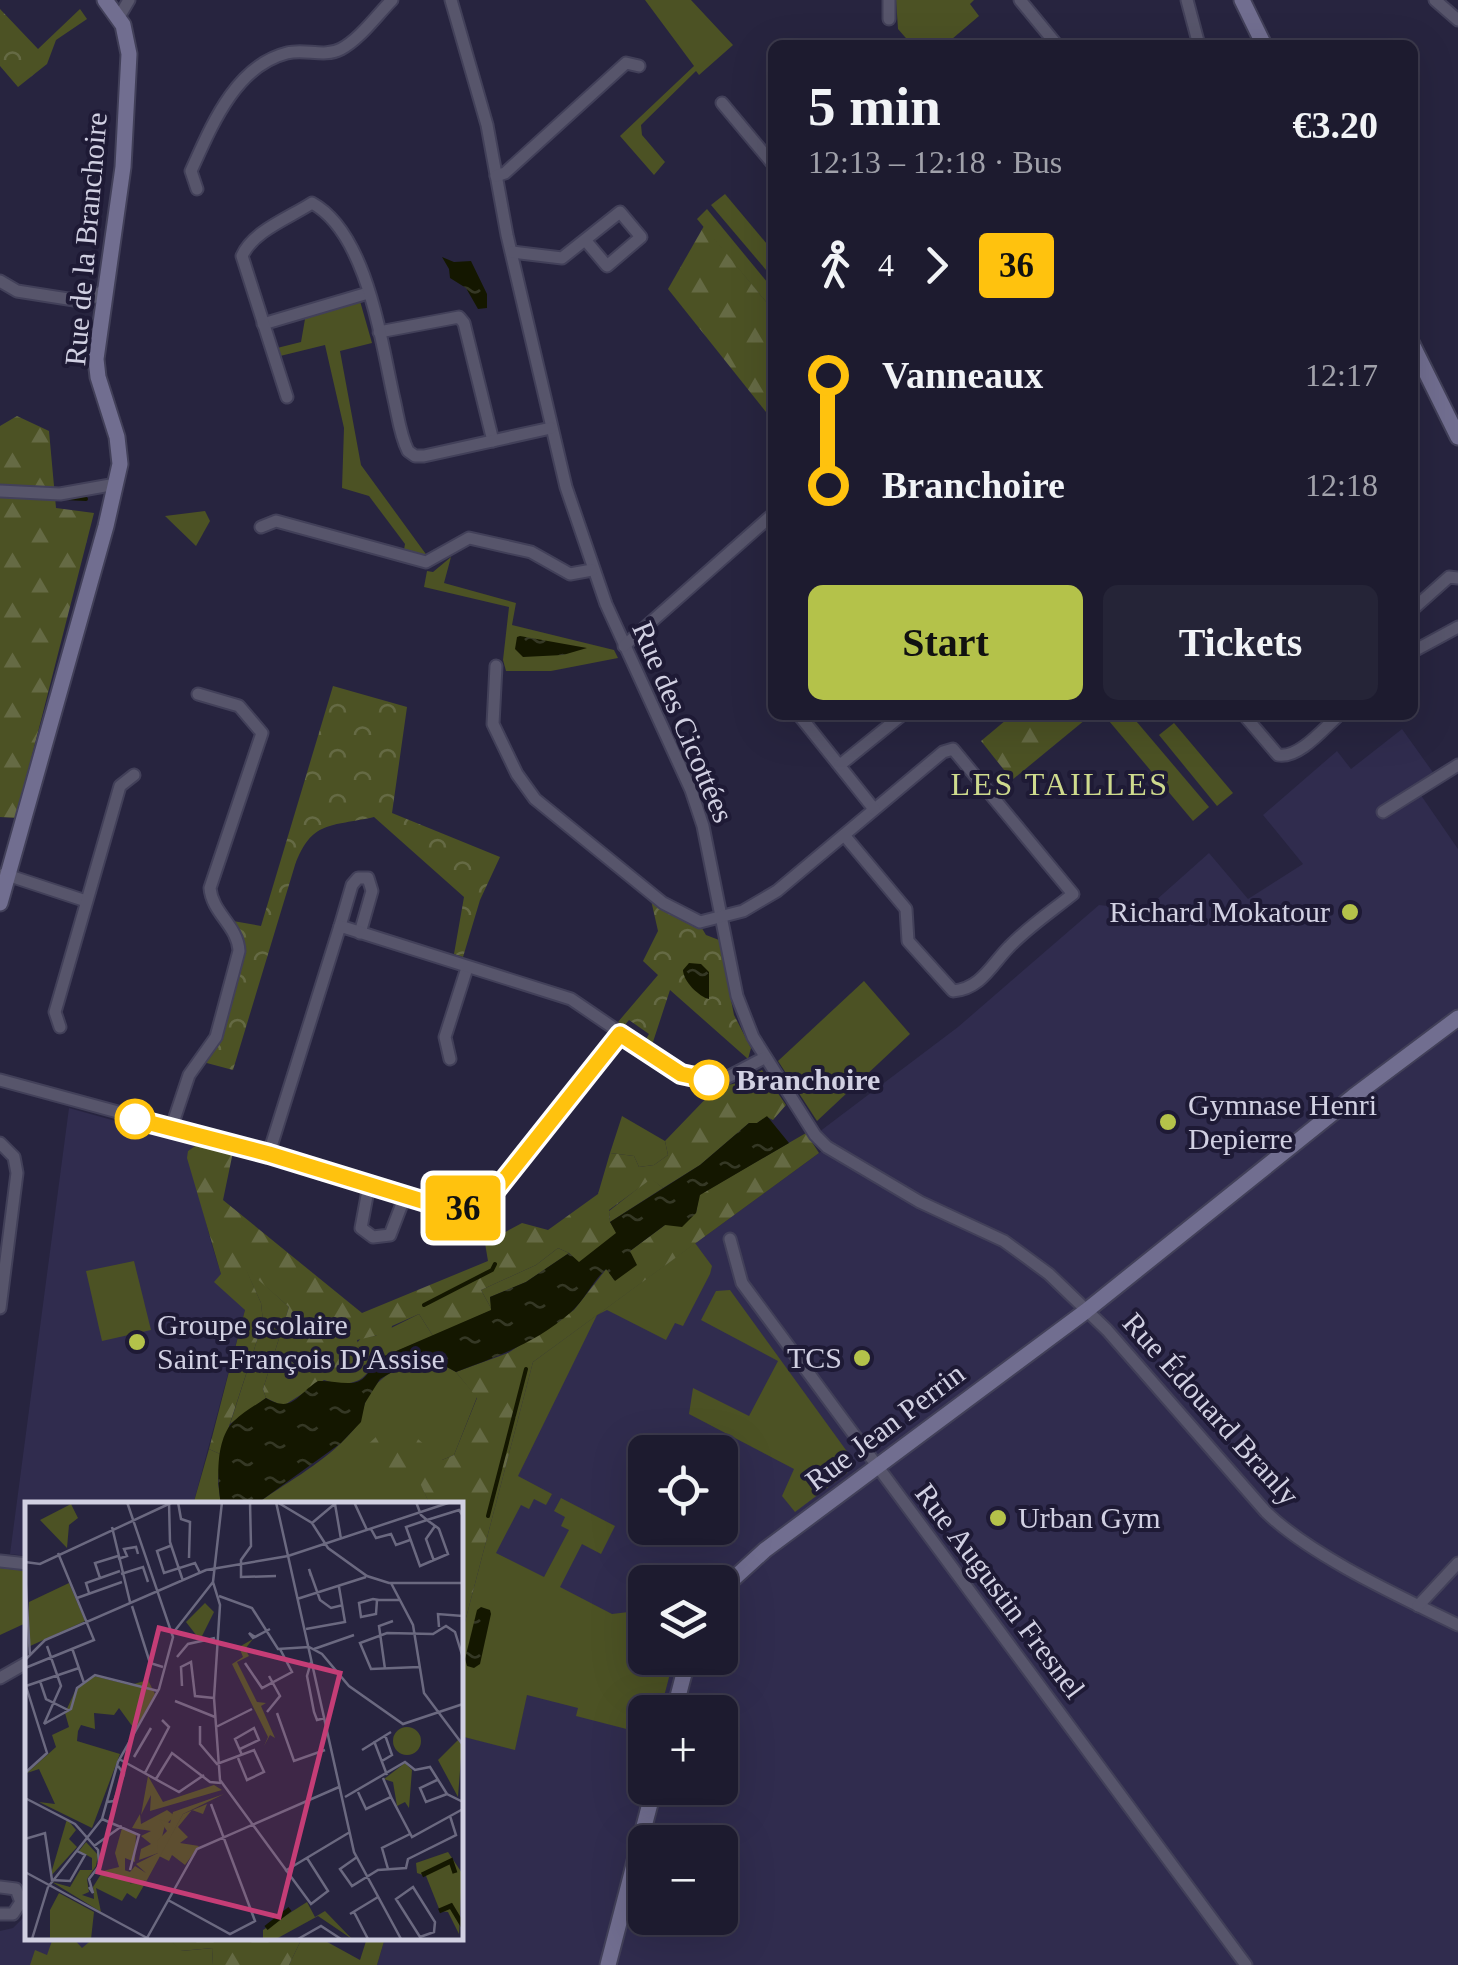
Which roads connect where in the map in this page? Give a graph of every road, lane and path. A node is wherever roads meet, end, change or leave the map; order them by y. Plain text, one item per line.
1 (105, 0) edge
2 (129, 0) edge
3 (392, 0) edge
4 (452, 0) edge
5 (890, 0) edge
6 (1020, 0) edge
7 (1187, 0) edge
8 (1242, 0) edge
9 (1434, 0) edge
10 (119, 16) junction
11 (889, 20) dead end
12 (1458, 20) edge
13 (1053, 40) edge
14 (1198, 40) edge
15 (1262, 40) edge
16 (640, 66) dead end
17 (722, 103) dead end
18 (768, 157) edge
19 (496, 176) junction
20 (197, 189) dead end
21 (586, 241) junction
22 (512, 252) junction
23 (0, 281) edge
24 (105, 289) junction
25 (368, 293) junction
26 (263, 324) junction
27 (379, 332) junction
28 (1419, 373) edge
29 (287, 398) dead end
30 (551, 428) junction
31 (1458, 437) edge
32 (493, 441) junction
33 (116, 484) junction
34 (0, 491) edge
35 (768, 519) edge
36 (261, 527) dead end
37 (592, 570) junction
38 (1458, 578) edge
39 (1418, 605) edge
40 (1458, 627) edge
41 (624, 646) junction
42 (1418, 649) edge
43 (496, 666) dead end
44 (198, 694) dead end
45 (803, 720) edge
46 (896, 720) edge
47 (1248, 720) edge
48 (1333, 720) edge
49 (840, 765) junction
50 (1458, 765) edge
51 (134, 775) dead end
52 (874, 810) junction
53 (1383, 812) dead end
54 (844, 835) junction
55 (6, 875) junction
56 (86, 900) junction
57 (0, 903) edge
58 (724, 916) junction
59 (340, 926) junction
60 (360, 933) junction
61 (466, 968) junction
62 (1458, 1018) edge
63 (60, 1027) dead end
64 (620, 1034) junction
65 (764, 1058) junction
66 (450, 1059) dead end
67 (0, 1080) edge
68 (171, 1129) junction
69 (0, 1143) edge
70 (269, 1154) junction
71 (369, 1185) junction
72 (404, 1196) junction
73 (730, 1240) dead end
74 (0, 1308) edge
75 (1086, 1311) junction
76 (878, 1468) junction
77 (0, 1561) edge
78 (1458, 1563) edge
79 (25, 1564) edge
80 (738, 1575) edge
81 (1418, 1606) junction
82 (1458, 1626) edge
83 (25, 1664) edge
84 (0, 1678) edge
85 (650, 1805) edge
86 (0, 1887) edge
87 (0, 1914) edge
88 (608, 1965) edge
89 (1246, 1965) edge

1 - 10 street
2 - 10 street
3 - 20 street
4 - 19 street, Rue des Cicottées
5 - 11 street
6 - 13 street
7 - 14 street
8 - 15 street
9 - 12 street
10 - 24 street, Rue de la Branchoire
16 - 19 street
17 - 18 street
19 - 22 street, Rue des Cicottées
21 - 21 street
21 - 22 street
22 - 30 street, Rue des Cicottées
23 - 24 street
24 - 33 street, Rue de la Branchoire
25 - 26 street
25 - 26 street
25 - 27 street
26 - 29 street
27 - 32 street
27 - 32 street
28 - 31 street
30 - 32 street
30 - 37 street, Rue des Cicottées
33 - 34 street
33 - 55 street, Rue de la Branchoire
35 - 41 street
36 - 37 street
37 - 41 street, Rue des Cicottées
38 - 39 street
40 - 42 street
41 - 58 street, Rue des Cicottées
43 - 58 street
44 - 68 street
45 - 49 street
46 - 49 street
47 - 48 street
49 - 52 street
50 - 53 street
51 - 56 street
52 - 54 street
52 - 54 street
54 - 58 street
55 - 56 street
55 - 57 street, Rue de la Branchoire
56 - 63 street
58 - 65 street, Rue des Cicottées
59 - 60 street
59 - 60 street
59 - 70 street
60 - 61 street
61 - 64 street
61 - 66 street
62 - 75 street, Rue Jean Perrin
64 - 65 street
64 - 72 street
65 - 75 street, Rue des Cicottées
67 - 68 street
68 - 70 street
69 - 74 street
70 - 71 street
71 - 72 street
71 - 72 street
73 - 76 street, Rue Augustin Fresnel
75 - 76 street, Rue Jean Perrin
75 - 81 street, Rue Édouard Branly
76 - 80 street, Rue Jean Perrin
76 - 89 street, Rue Augustin Fresnel
77 - 79 street
78 - 81 street
81 - 82 street, Rue Édouard Branly
83 - 84 street
85 - 88 street
86 - 87 street

